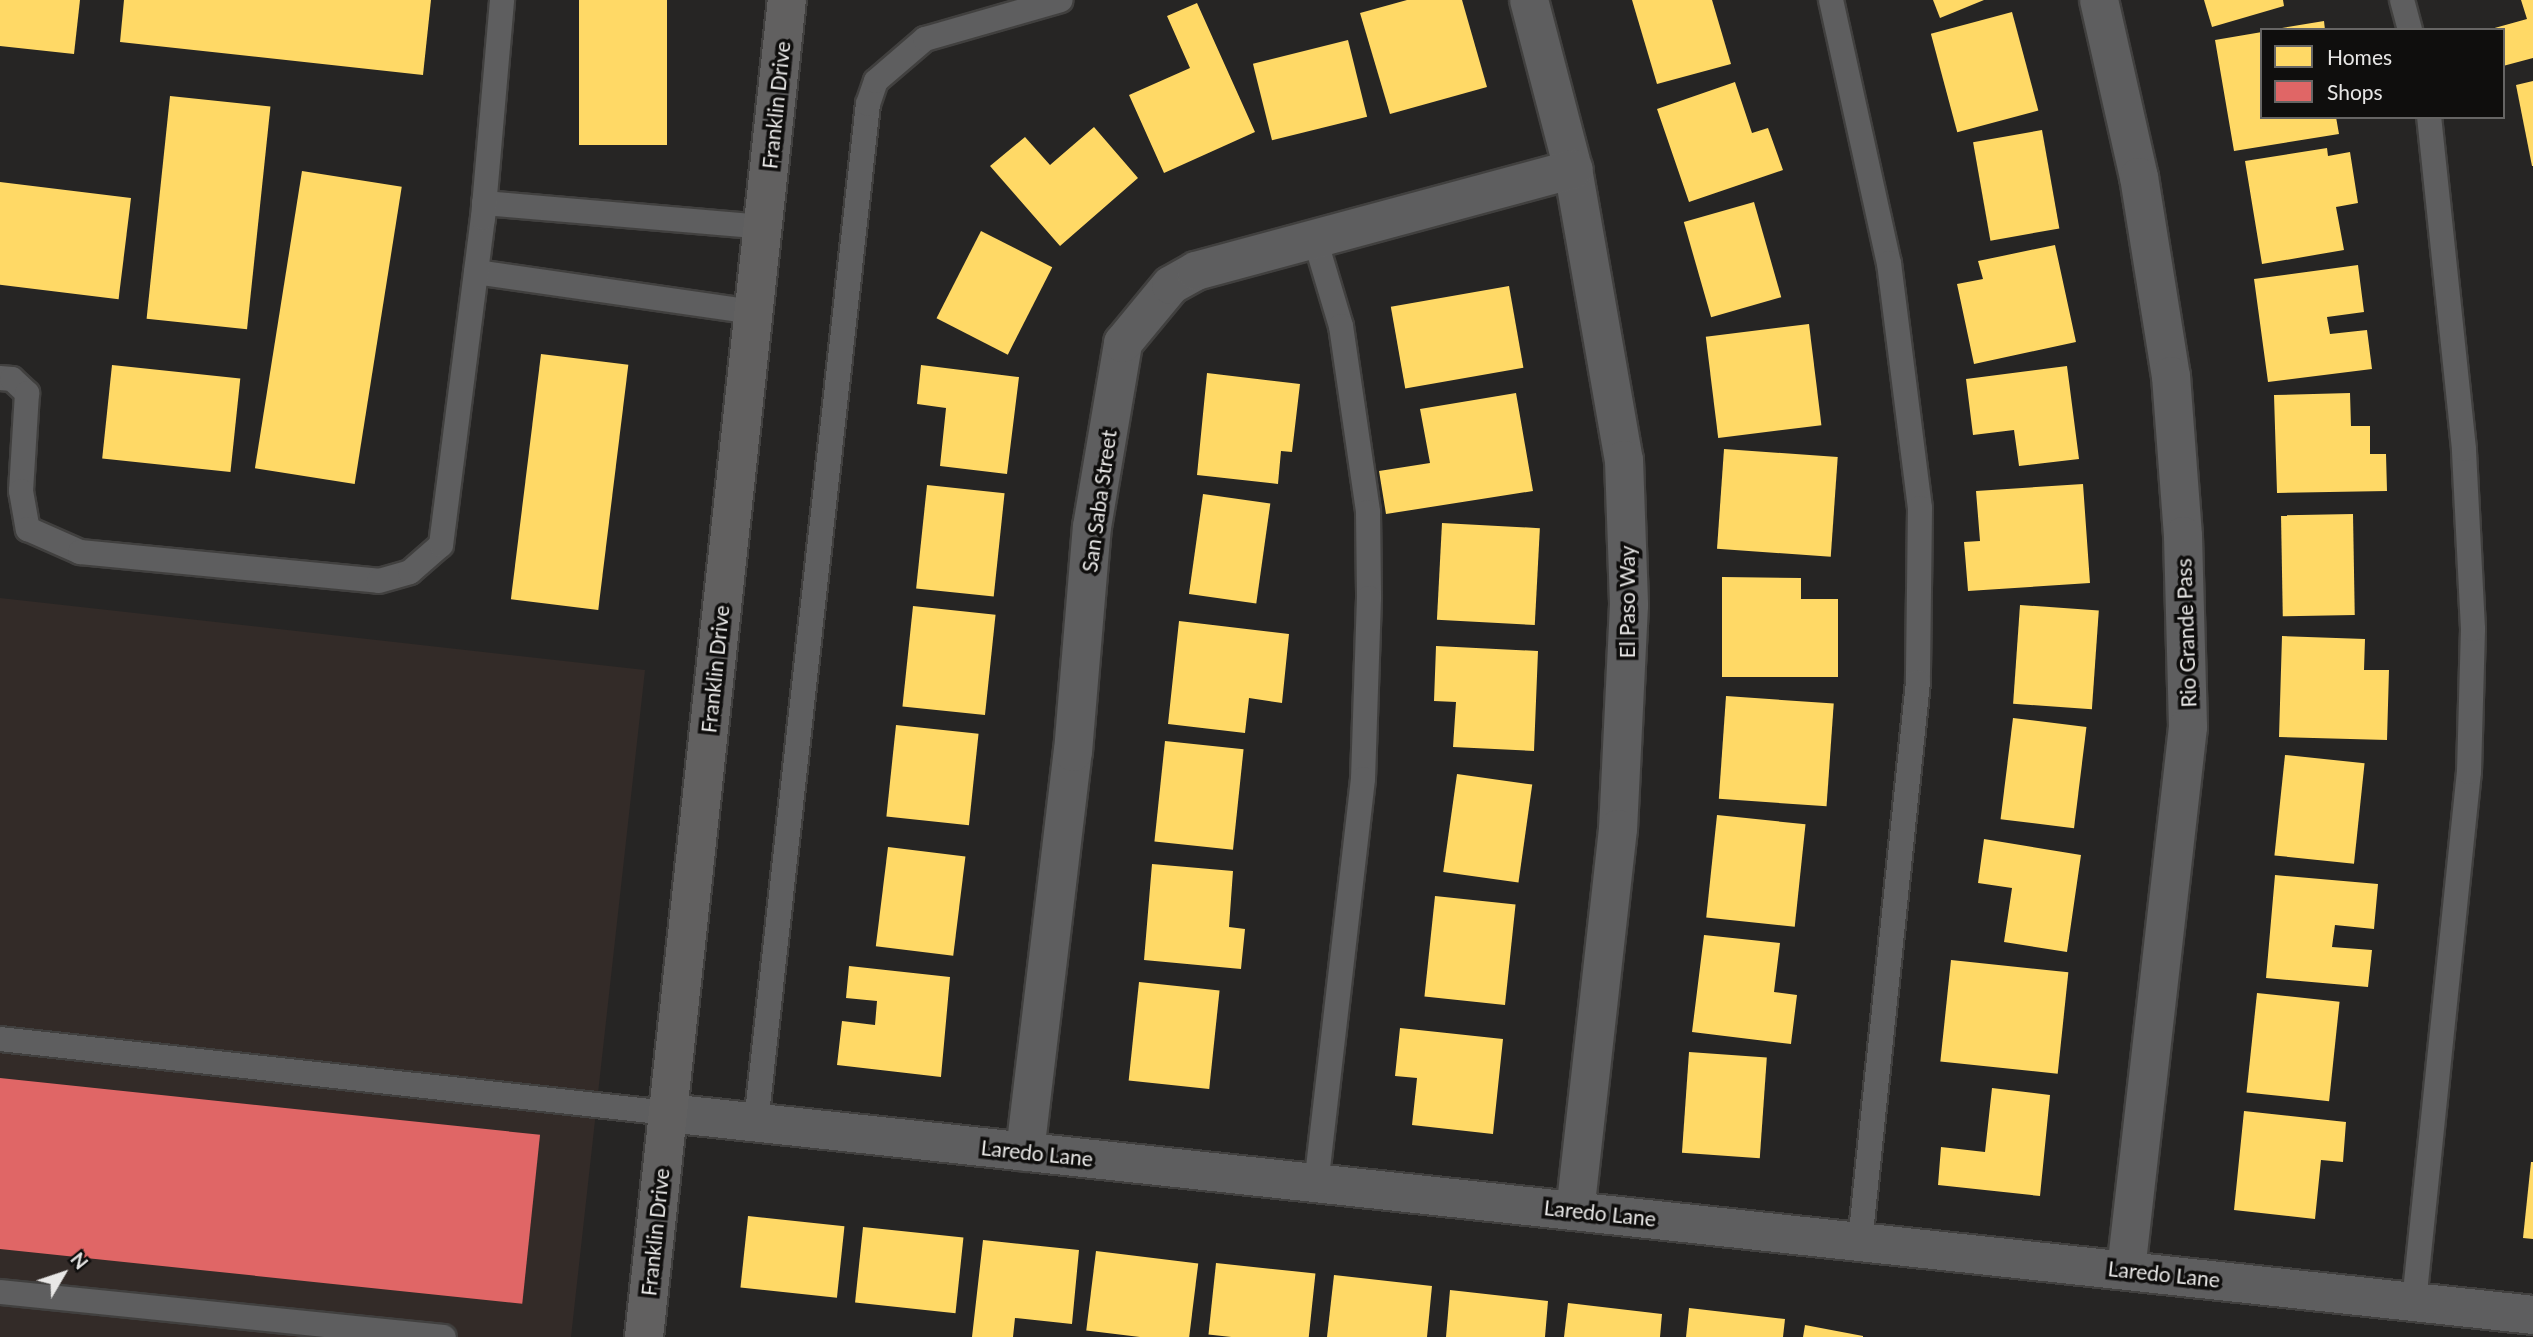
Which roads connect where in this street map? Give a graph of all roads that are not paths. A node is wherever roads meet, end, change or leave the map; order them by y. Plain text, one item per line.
1 (502, 0) edge
2 (787, 0) edge
3 (1060, 0) edge
4 (1529, 0) edge
5 (1831, 0) edge
6 (2099, 0) edge
7 (2402, 0) edge
8 (2409, 28) edge
9 (2429, 119) edge
10 (1573, 169) junction
11 (484, 203) junction
12 (763, 227) junction
13 (1315, 239) junction
14 (476, 272) junction
15 (754, 312) junction
16 (0, 378) edge
17 (0, 1039) edge
18 (668, 1113) junction
19 (757, 1123) junction
20 (1025, 1152) junction
21 (1316, 1183) junction
22 (1576, 1211) junction
23 (1860, 1242) junction
24 (2126, 1270) junction
25 (0, 1292) edge
26 (2413, 1302) junction
27 (2533, 1315) edge
28 (444, 1337) edge
29 (643, 1337) edge

1 - 11 lane
2 - 12 street, Franklin Drive
3 - 19 lane
4 - 10 street, El Paso Way
5 - 23 lane
6 - 24 street, Rio Grande Pass
7 - 8 lane
9 - 26 lane
10 - 13 street, San Saba Street
10 - 22 street, El Paso Way
11 - 12 lane
11 - 14 lane
12 - 15 street, Franklin Drive
13 - 20 street, San Saba Street
13 - 21 lane
14 - 15 lane
14 - 16 lane
15 - 18 street, Franklin Drive
17 - 18 lane
18 - 19 street, Laredo Lane
18 - 29 street, Franklin Drive
19 - 20 street, Laredo Lane
20 - 21 street, Laredo Lane
21 - 22 street, Laredo Lane
22 - 23 street, Laredo Lane
23 - 24 street, Laredo Lane
24 - 26 street, Laredo Lane
25 - 28 lane
26 - 27 street, Laredo Lane

